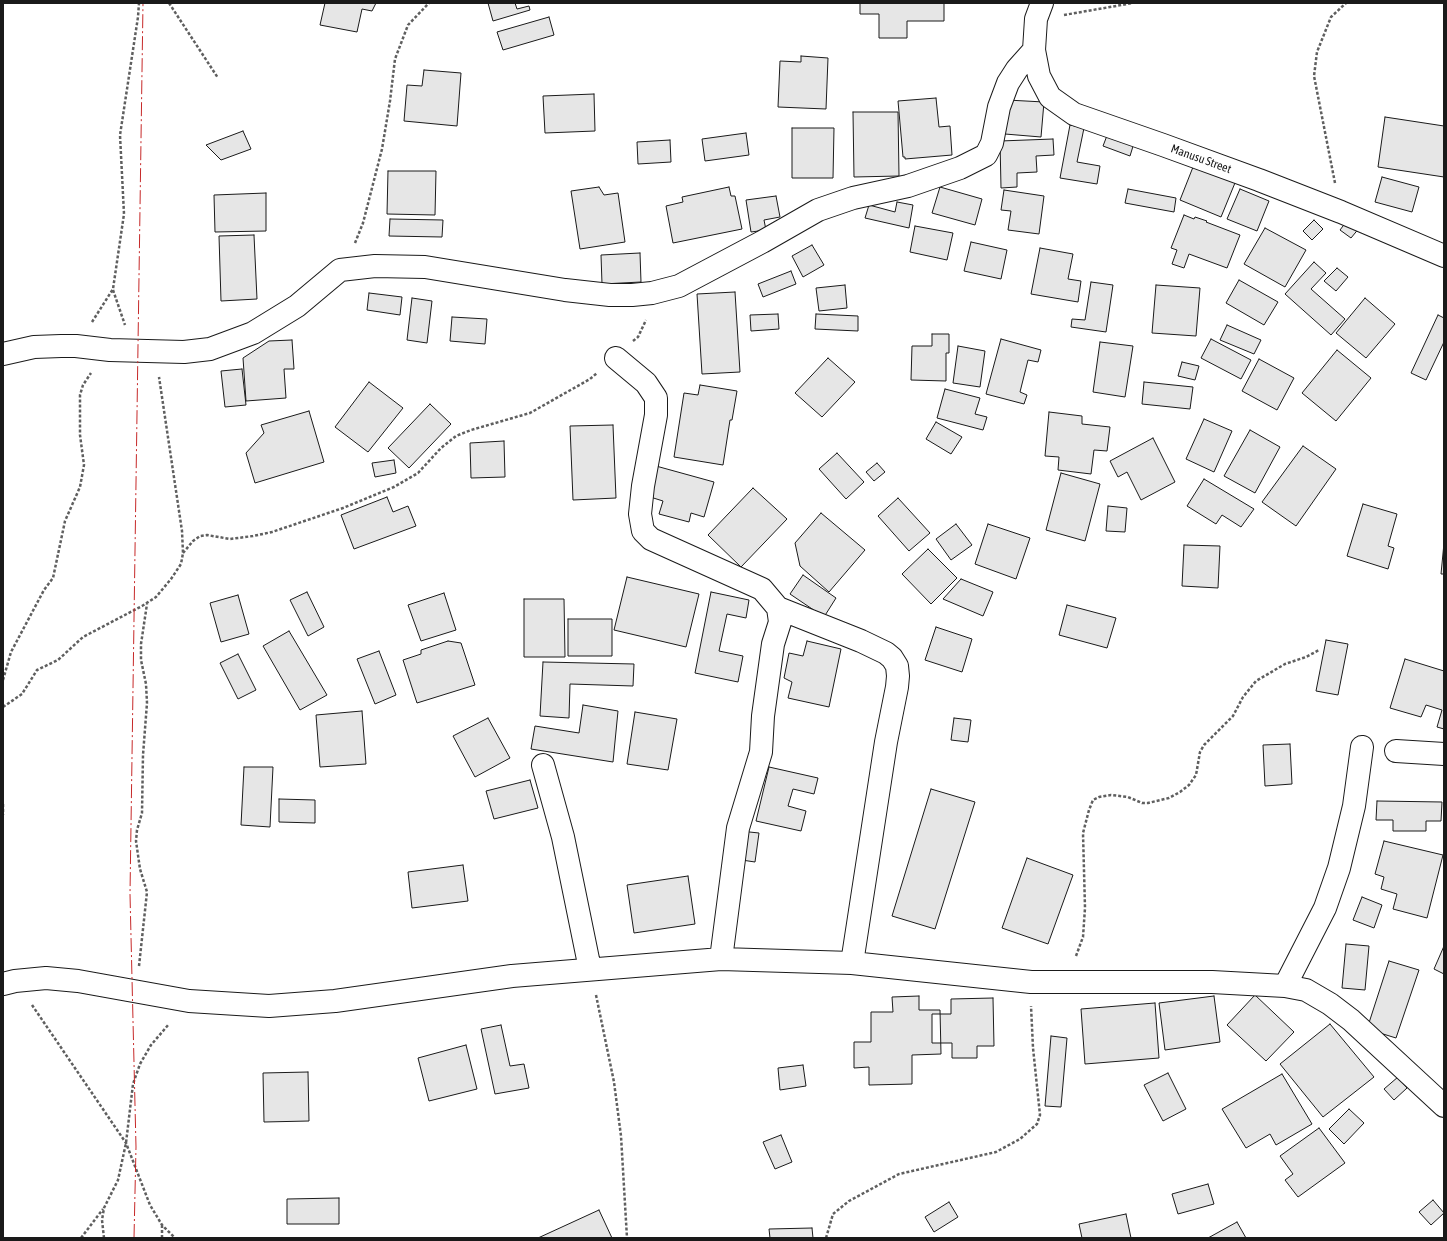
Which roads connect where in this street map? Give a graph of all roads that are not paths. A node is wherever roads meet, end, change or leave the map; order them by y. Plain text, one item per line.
1 (1039, 11) edge
2 (1034, 50) junction
3 (1444, 256) edge
4 (3, 354) edge
5 (616, 358) road end
6 (778, 608) junction
7 (1362, 746) dead end
8 (1396, 751) dead end
9 (1444, 754) edge
10 (543, 765) dead end
11 (721, 959) junction
12 (852, 963) junction
13 (590, 969) junction
14 (9, 983) edge
15 (1284, 986) junction
16 (1444, 1106) edge

1 - 2 street, Manusu Street
2 - 3 street, Manusu Street
2 - 4 street
5 - 6 street
6 - 11 street
6 - 12 street
7 - 15 street
8 - 9 street
10 - 13 street
11 - 12 street
11 - 13 street
12 - 15 street
13 - 14 street
15 - 16 street

